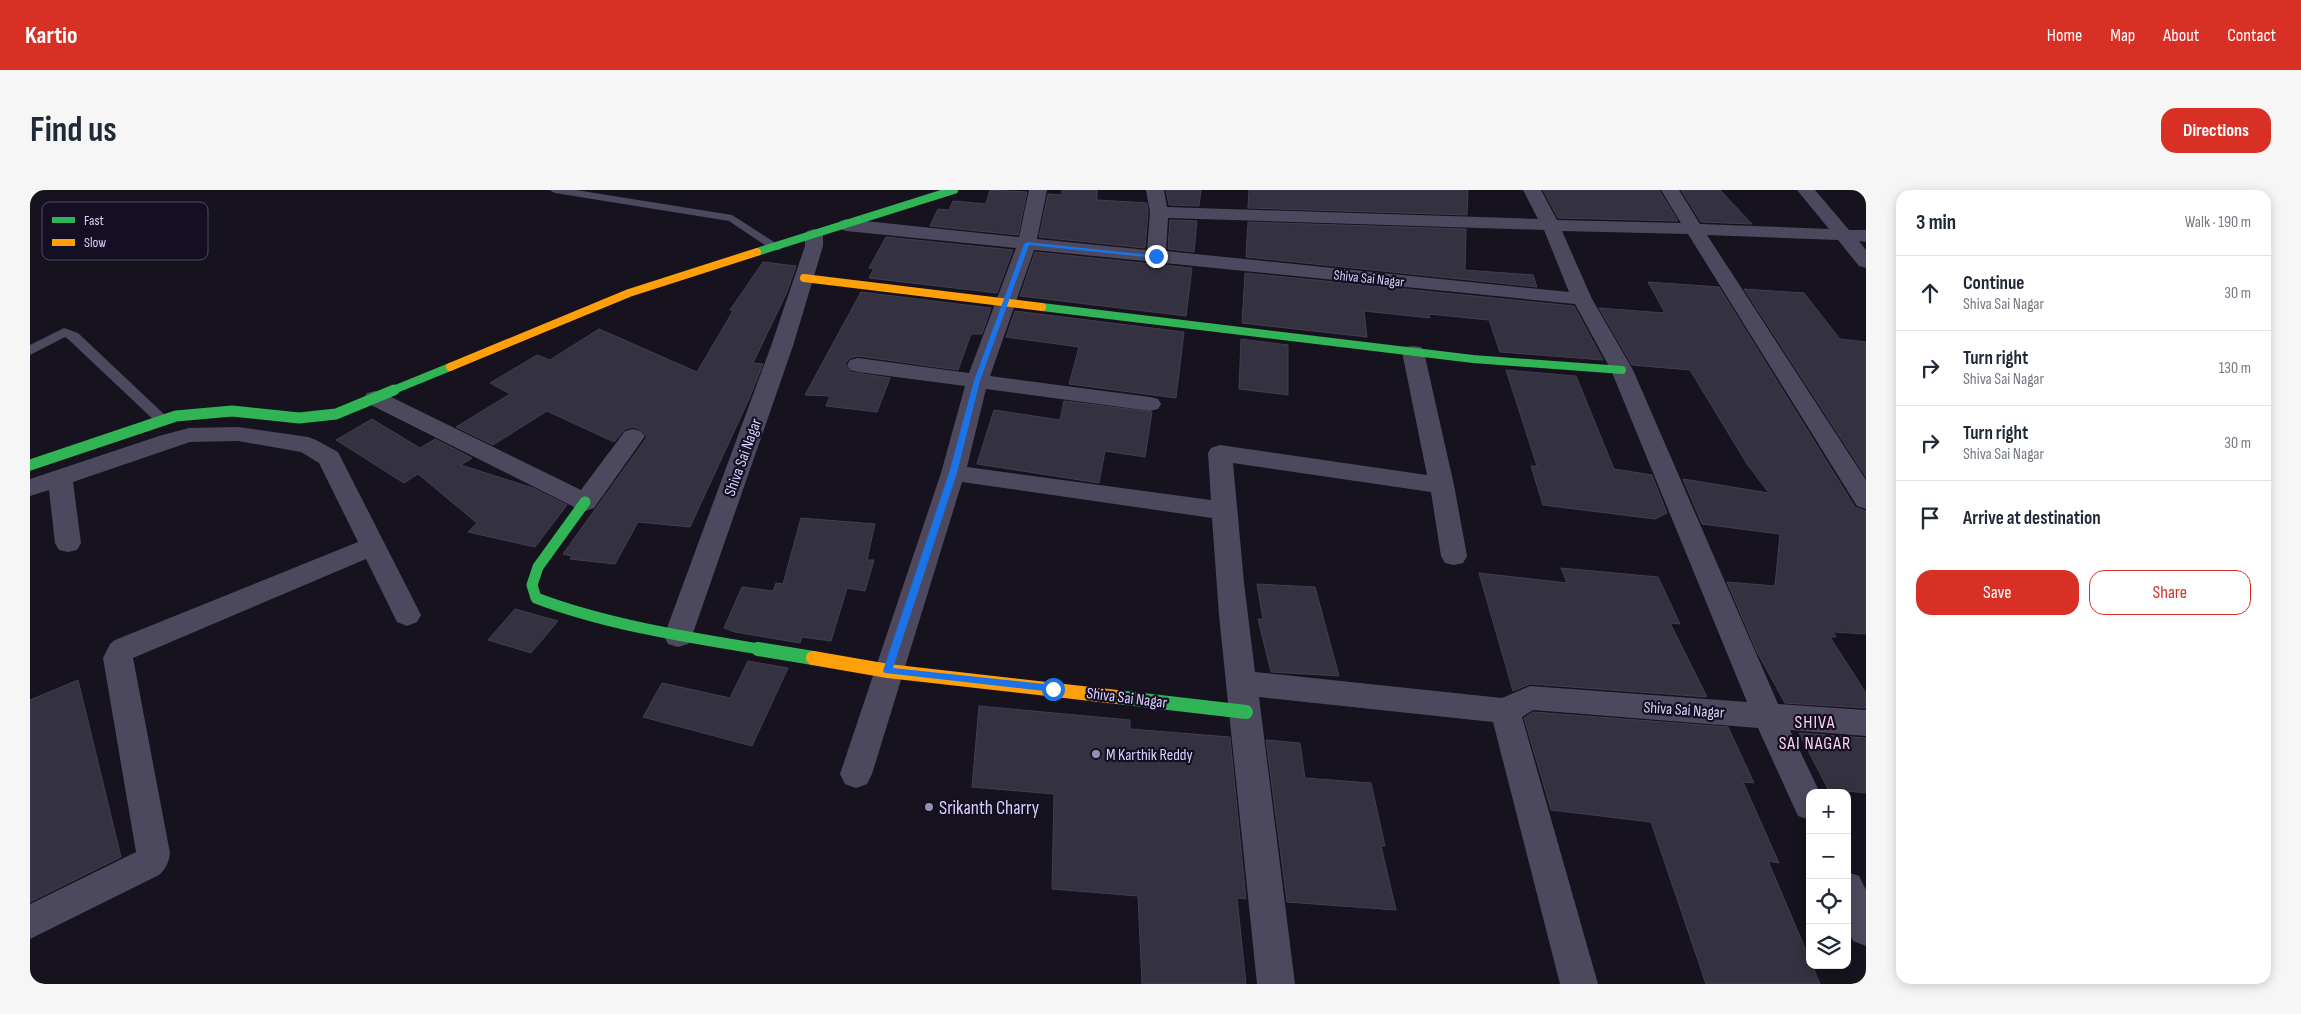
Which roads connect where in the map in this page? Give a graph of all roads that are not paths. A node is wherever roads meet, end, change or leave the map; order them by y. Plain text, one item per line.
1 (555, 190) edge
2 (954, 190) edge
3 (1038, 190) edge
4 (1155, 190) edge
5 (1532, 190) edge
6 (1670, 190) edge
7 (1806, 190) edge
8 (1159, 212) junction
9 (846, 225) junction
10 (1551, 226) junction
11 (1695, 229) junction
12 (814, 235) junction
13 (1844, 236) junction
14 (1866, 236) edge
15 (1027, 244) junction
16 (776, 247) junction
17 (1156, 256) junction
18 (1866, 262) edge
19 (804, 278) junction
20 (1582, 299) junction
21 (1007, 303) junction
22 (30, 338) edge
23 (46, 342) junction
24 (30, 351) edge
25 (1413, 352) junction
26 (858, 365) dead end
27 (1622, 370) junction
28 (977, 381) junction
29 (375, 398) junction
30 (1150, 404) dead end
31 (162, 420) junction
32 (633, 436) dead end
33 (50, 471) edge
34 (953, 473) junction
35 (1442, 484) junction
36 (1866, 500) edge
37 (585, 502) junction
38 (1224, 511) junction
39 (68, 543) dead end
40 (373, 546) junction
41 (1454, 556) dead end
42 (408, 615) dead end
43 (678, 636) junction
44 (888, 671) junction
45 (1244, 698) junction
46 (1505, 711) junction
47 (1768, 716) junction
48 (1866, 722) edge
49 (856, 774) dead end
50 (1806, 797) edge
51 (1851, 897) edge
52 (30, 922) edge
53 (1866, 929) edge
54 (1276, 984) edge
55 (1579, 984) edge

1 - 16 lane
2 - 9 street
3 - 15 street
4 - 8 street
5 - 10 street
6 - 11 street
7 - 13 street
8 - 10 street
8 - 17 street
9 - 12 street
9 - 15 street, Shiva Sai Nagar
10 - 11 street
10 - 20 street
11 - 13 street
11 - 36 street
12 - 16 street
12 - 19 street, Shiva Sai Nagar
13 - 14 street
13 - 18 street
15 - 17 street, Shiva Sai Nagar
15 - 21 street
16 - 29 street
17 - 20 street, Shiva Sai Nagar
19 - 21 street
19 - 43 street, Shiva Sai Nagar
20 - 27 street
21 - 25 street
21 - 28 street
22 - 23 lane
23 - 24 lane
23 - 31 lane
25 - 27 street
25 - 35 street
26 - 28 street
27 - 47 street
28 - 30 street
28 - 34 street
29 - 31 street
29 - 37 street
31 - 33 street
32 - 37 street, Shiva Sai Nagar
33 - 39 street
33 - 40 street
34 - 38 street
34 - 44 street
35 - 38 street
35 - 41 street
37 - 43 street, Shiva Sai Nagar
38 - 45 street
40 - 42 street
40 - 52 street
43 - 44 street, Shiva Sai Nagar
44 - 45 street, Shiva Sai Nagar
44 - 49 street
45 - 46 street, Shiva Sai Nagar
45 - 54 street
46 - 47 street, Shiva Sai Nagar
46 - 55 street
47 - 48 street, Shiva Sai Nagar
47 - 50 street
51 - 53 street

